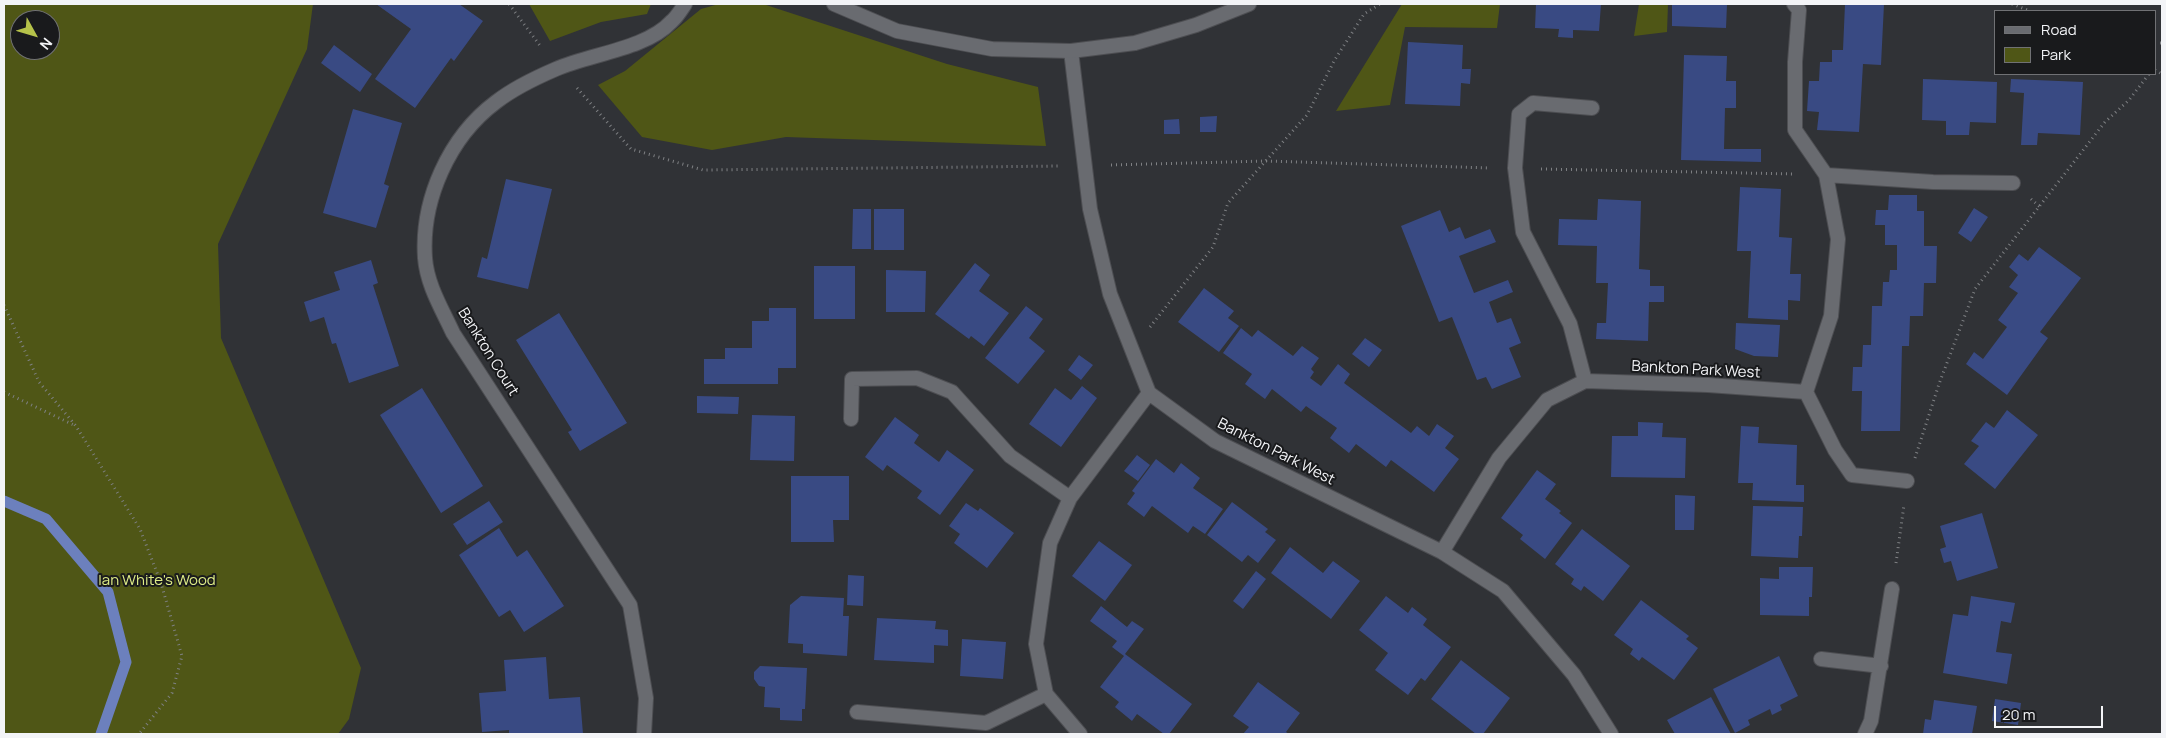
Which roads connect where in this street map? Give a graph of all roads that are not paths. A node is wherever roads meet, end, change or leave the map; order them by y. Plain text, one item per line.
1 (685, 4) edge
2 (834, 4) edge
3 (1250, 4) edge
4 (1794, 4) edge
5 (1072, 51) junction
6 (1592, 108) dead end
7 (1826, 175) junction
8 (2013, 183) dead end
9 (1585, 382) junction
10 (1806, 392) junction
11 (1150, 393) junction
12 (851, 419) dead end
13 (1907, 482) road end
14 (1070, 498) junction
15 (1442, 552) junction
16 (1892, 589) road end
17 (1821, 659) dead end
18 (1881, 666) junction
19 (1046, 694) junction
20 (857, 712) dead end
21 (644, 734) edge
22 (1080, 734) edge
23 (1611, 734) edge
24 (1865, 734) edge

1 - 21 street, Bankton Court
2 - 5 street
3 - 5 street
4 - 7 street
5 - 11 street
6 - 9 street
7 - 8 street
7 - 10 street
9 - 10 street, Bankton Park West
9 - 15 street, Bankton Park West
10 - 13 street
11 - 14 street
11 - 15 street, Bankton Park West
12 - 14 street
14 - 19 street
15 - 23 street, Bankton Park West
16 - 18 street
17 - 18 street
18 - 24 street
19 - 20 street
19 - 22 street

